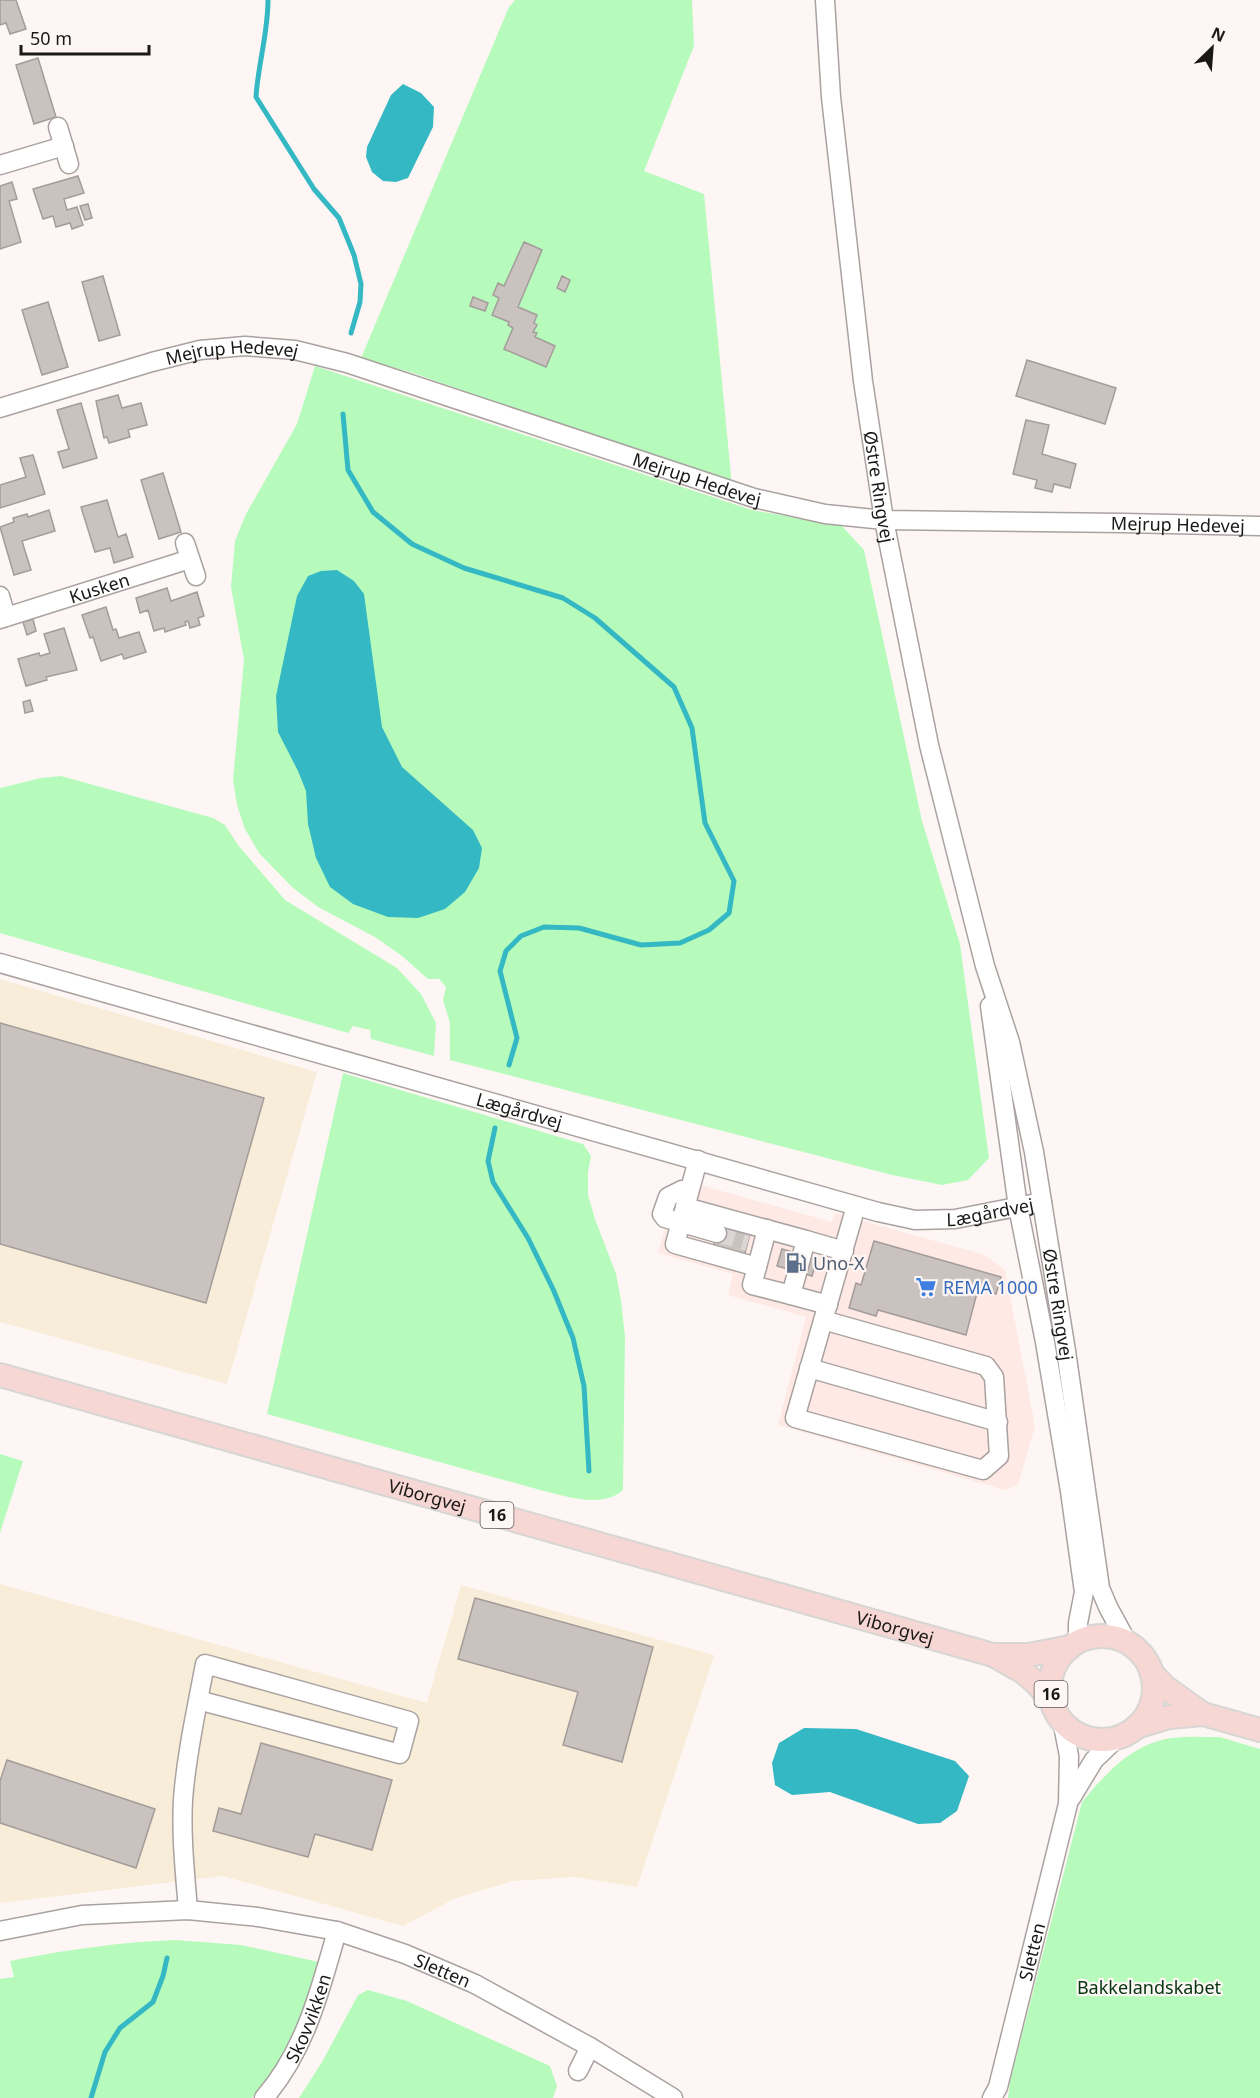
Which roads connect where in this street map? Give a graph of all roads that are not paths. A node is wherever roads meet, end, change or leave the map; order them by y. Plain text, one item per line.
1 (825, 0) edge
2 (58, 127) dead end
3 (64, 146) junction
4 (69, 164) dead end
5 (0, 165) edge
6 (0, 408) edge
7 (884, 520) junction
8 (1260, 526) edge
9 (190, 560) dead end
10 (0, 596) edge
11 (3, 618) edge
12 (0, 963) edge
13 (985, 966) junction
14 (698, 1160) junction
15 (1042, 1202) junction
16 (856, 1206) junction
17 (685, 1207) junction
18 (1018, 1207) junction
19 (717, 1233) tunnel mouth
20 (760, 1239) junction
21 (806, 1240) junction
22 (844, 1251) junction
23 (757, 1267) junction
24 (791, 1295) junction
25 (825, 1312) junction
26 (809, 1368) junction
27 (0, 1375) edge
28 (998, 1422) junction
29 (1126, 1642) junction
30 (1074, 1644) junction
31 (993, 1655) junction
32 (1151, 1671) junction
33 (198, 1700) junction
34 (1057, 1711) junction
35 (1203, 1714) junction
36 (1260, 1730) edge
37 (1127, 1732) junction
38 (1068, 1804) junction
39 (188, 1910) junction
40 (0, 1931) edge
41 (337, 1931) junction
42 (590, 2047) junction
43 (578, 2071) dead end
44 (264, 2098) edge
45 (673, 2098) edge
46 (992, 2098) edge

1 - 7 street, Østre Ringvej
2 - 3 street
3 - 4 street
3 - 5 street
6 - 7 street, Mejrup Hedevej
7 - 8 street, Mejrup Hedevej
7 - 13 street, Østre Ringvej
9 - 11 street, Kusken
10 - 11 street, Kusken
12 - 14 street, Lægårdvej
13 - 15 street, Østre Ringvej
13 - 18 street, Østre Ringvej
14 - 16 street, Lægårdvej
14 - 17 street
15 - 18 street, Lægårdvej
15 - 29 street, Østre Ringvej
16 - 18 street, Lægårdvej
16 - 22 street
17 - 19 street
17 - 20 street
17 - 23 street
18 - 30 street, Østre Ringvej
20 - 21 street
20 - 23 street
21 - 22 street
21 - 24 street
22 - 25 street
23 - 24 street
24 - 25 street
25 - 26 street
25 - 28 street
26 - 28 street
26 - 28 street
27 - 31 main road, Viborgvej / 16
29 - 30 main road, 16
29 - 32 main road, 16
30 - 31 main road, Viborgvej / 16
30 - 34 main road, 16
31 - 34 main road, Viborgvej / 16
32 - 35 main road, 16
32 - 37 main road
33 - 33 street
33 - 39 street
34 - 37 main road, 16
34 - 38 street, Sletten
35 - 36 main road, 16
35 - 37 main road, 16
37 - 38 street, Sletten
38 - 46 street, Sletten
39 - 40 street, Sletten
39 - 41 street, Sletten
41 - 42 street, Sletten
41 - 44 street, Skovvikken
42 - 43 street
42 - 45 street, Sletten

